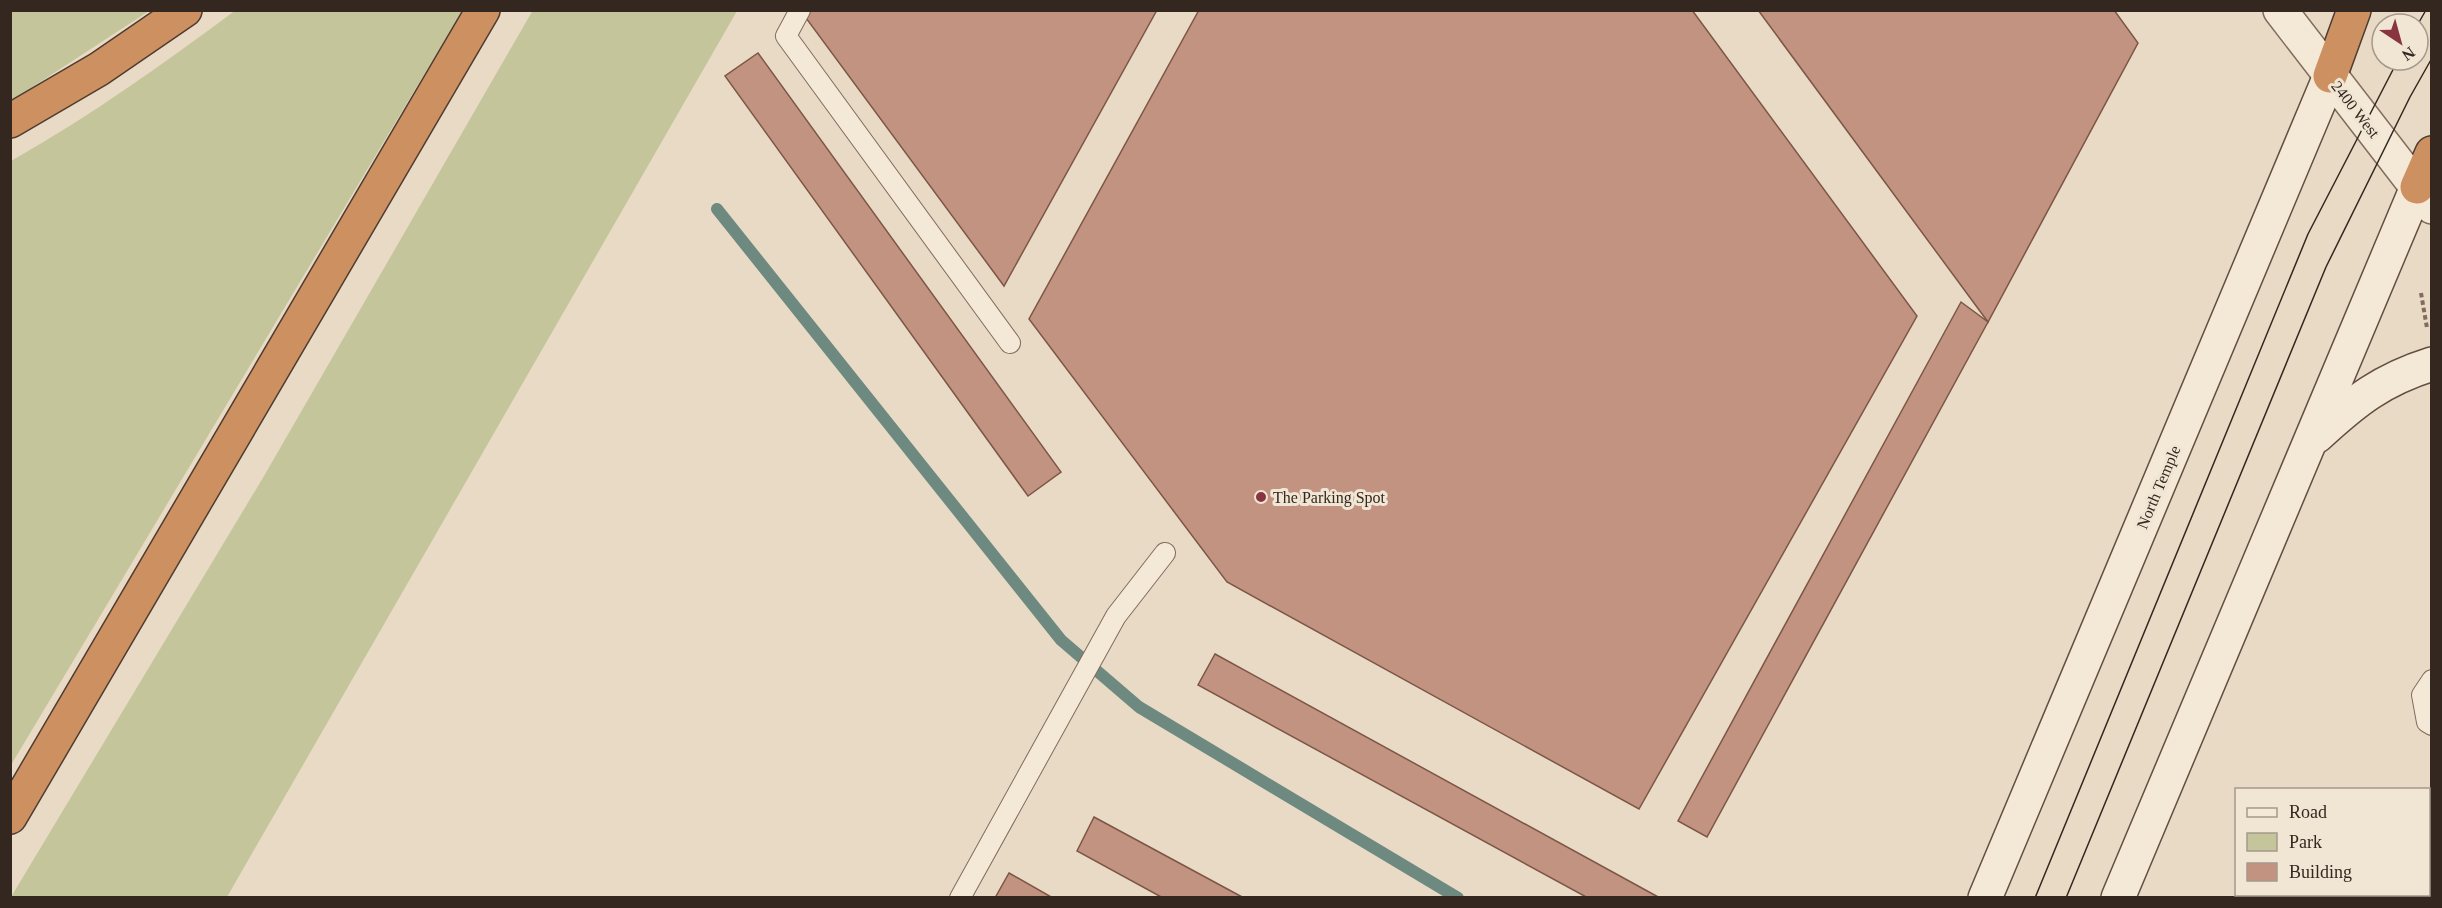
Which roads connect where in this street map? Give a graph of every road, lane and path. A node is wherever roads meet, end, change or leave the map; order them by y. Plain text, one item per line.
1 (185, 10) edge
2 (483, 10) edge
3 (800, 10) edge
4 (2280, 10) edge
5 (2354, 10) edge
6 (2330, 76) junction
7 (10, 121) edge
8 (2432, 153) edge
9 (2424, 197) edge
10 (2421, 293) dead end
11 (2428, 332) dead end
12 (1010, 344) dead end
13 (2432, 364) edge
14 (2309, 443) junction
15 (1165, 553) dead end
16 (2432, 680) edge
17 (2432, 725) edge
18 (10, 817) edge
19 (960, 897) edge
20 (1985, 897) edge
21 (2118, 897) edge

1 - 7 highway
2 - 18 highway
3 - 12 lane
4 - 6 main road, 2400 West
5 - 6 highway
6 - 9 main road, 2400 West
6 - 20 main road, North Temple
8 - 9 highway
9 - 14 main road
10 - 11 path
13 - 14 main road
14 - 21 main road
15 - 19 lane
16 - 17 lane

